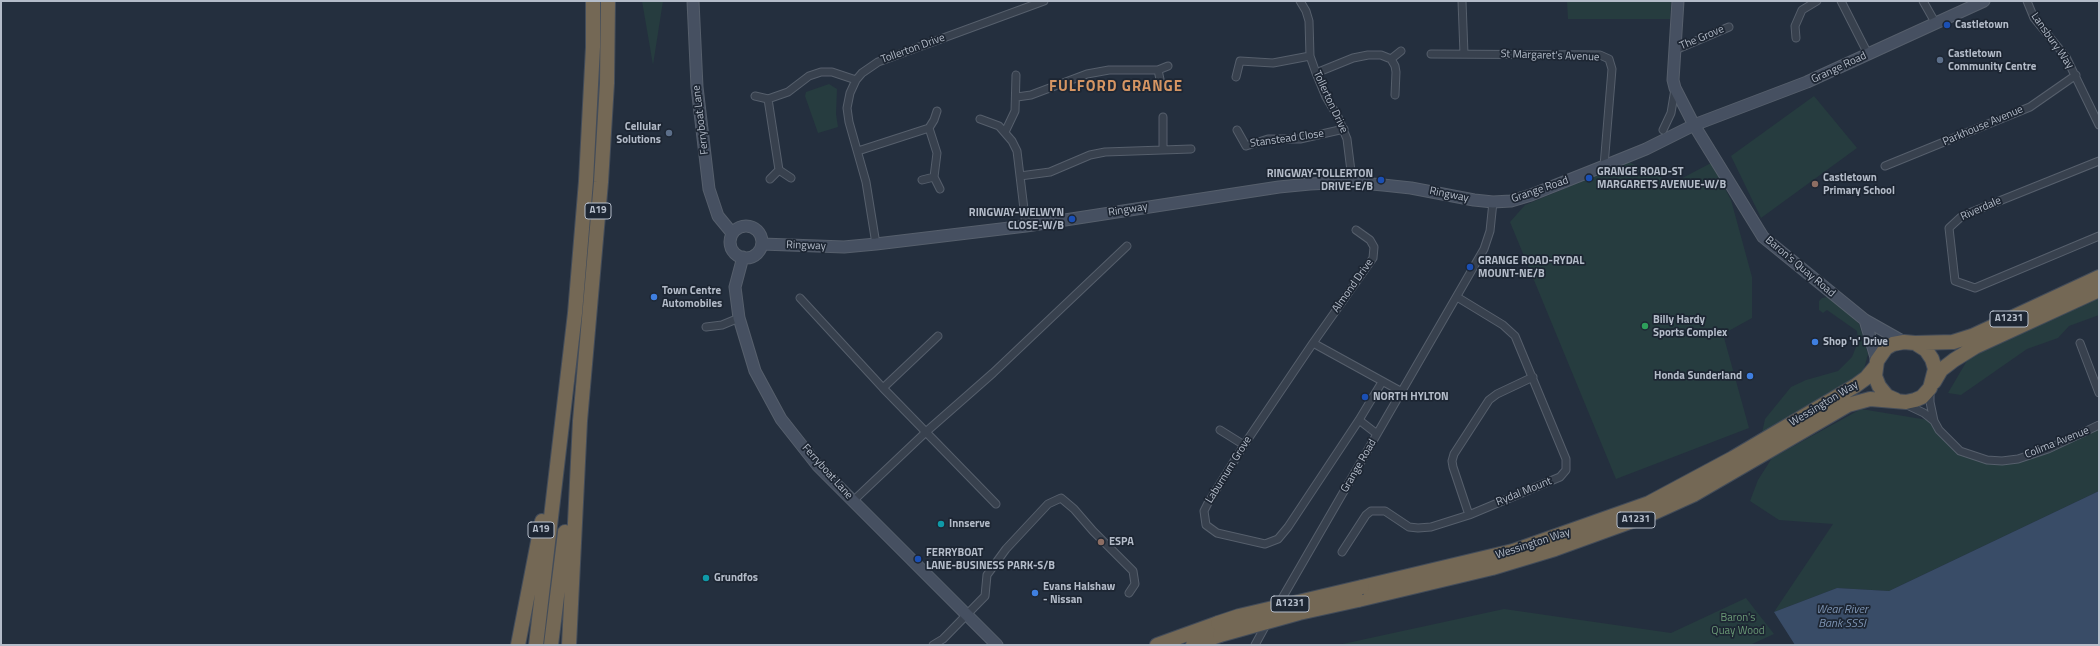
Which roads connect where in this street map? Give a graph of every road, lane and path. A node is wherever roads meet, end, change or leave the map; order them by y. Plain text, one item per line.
1 (593, 1) edge
2 (608, 1) edge
3 (693, 1) edge
4 (1044, 1) edge
5 (1300, 1) edge
6 (1462, 1) edge
7 (1678, 1) edge
8 (1817, 1) edge
9 (1841, 1) edge
10 (1923, 1) edge
11 (1984, 1) edge
12 (2027, 1) edge
13 (1936, 24) junction
14 (1729, 27) dead end
15 (1796, 38) dead end
16 (1675, 50) junction
17 (1401, 51) dead end
18 (1431, 54) dead end
19 (1464, 54) junction
20 (1868, 54) junction
21 (1310, 56) junction
22 (1391, 59) junction
23 (1168, 66) dead end
24 (1158, 70) junction
25 (1316, 73) junction
26 (1016, 75) dead end
27 (2076, 75) junction
28 (1236, 77) dead end
29 (856, 80) junction
30 (1161, 84) dead end
31 (1675, 88) junction
32 (1395, 95) dead end
33 (755, 96) dead end
34 (1017, 97) junction
35 (768, 99) junction
36 (937, 111) dead end
37 (1163, 117) dead end
38 (980, 119) dead end
39 (1694, 125) junction
40 (2099, 125) edge
41 (929, 128) junction
42 (1344, 129) junction
43 (1237, 130) dead end
44 (1663, 130) dead end
45 (1005, 132) junction
46 (1191, 148) dead end
47 (1163, 149) junction
48 (858, 151) junction
49 (2099, 161) edge
50 (1604, 166) junction
51 (1885, 166) dead end
52 (779, 170) junction
53 (1020, 176) junction
54 (934, 177) junction
55 (791, 178) dead end
56 (770, 179) dead end
57 (922, 180) dead end
58 (1350, 182) junction
59 (940, 189) dead end
60 (1492, 202) junction
61 (1026, 226) junction
62 (1356, 230) dead end
63 (732, 233) junction
64 (2099, 236) edge
65 (762, 244) junction
66 (876, 244) junction
67 (1127, 246) dead end
68 (743, 258) junction
69 (2099, 277) edge
70 (2099, 290) edge
71 (1457, 297) junction
72 (800, 298) dead end
73 (740, 318) junction
74 (1865, 320) junction
75 (706, 326) dead end
76 (938, 336) dead end
77 (1313, 343) junction
78 (1909, 343) junction
79 (2080, 343) dead end
80 (1876, 364) junction
81 (1533, 377) junction
82 (1382, 382) junction
83 (1932, 386) junction
84 (884, 388) junction
85 (1402, 392) junction
86 (2099, 393) edge
87 (1898, 401) junction
88 (563, 415) junction
89 (1359, 420) junction
90 (580, 421) junction
91 (1934, 421) junction
92 (2099, 425) edge
93 (1220, 430) dead end
94 (926, 431) junction
95 (1377, 434) junction
96 (1244, 445) junction
97 (853, 501) junction
98 (996, 504) dead end
99 (1469, 515) junction
100 (1342, 552) dead end
101 (1129, 593) dead end
102 (1360, 593) junction
103 (966, 614) junction
104 (1219, 629) junction
105 (518, 645) edge
106 (536, 645) edge
107 (551, 645) edge
108 (568, 645) edge
109 (933, 645) edge
110 (997, 645) edge
111 (1158, 645) edge
112 (1193, 645) edge
113 (1255, 645) edge

1 - 88 highway, A19
2 - 90 highway, A19
3 - 63 street, Ferryboat Lane
4 - 29 street, Tollerton Drive
5 - 21 street, Tollerton Drive
6 - 19 street
7 - 16 street
8 - 15 street
9 - 20 street
10 - 13 street
11 - 13 street, Grange Road
12 - 27 street, Lansbury Way
13 - 20 street, Grange Road
14 - 16 street, The Grove
16 - 31 street
17 - 22 street
18 - 19 street, St Margaret's Avenue
19 - 50 street, St Margaret's Avenue
20 - 39 street, Grange Road
21 - 25 street, Tollerton Drive
21 - 28 street
22 - 25 street
22 - 32 street
23 - 24 street
24 - 30 street
24 - 34 street
25 - 42 street, Tollerton Drive
26 - 34 street
27 - 40 street, Lansbury Way
27 - 51 street, Parkhouse Avenue
29 - 35 street
29 - 48 street, Tollerton Drive
31 - 39 street, Baron's Quay Road
31 - 44 street
33 - 35 street
34 - 45 street
35 - 52 street
36 - 41 street
37 - 47 street
38 - 45 street
39 - 50 street, Grange Road
39 - 74 street, Baron's Quay Road
41 - 48 street
41 - 54 street
42 - 43 street, Stanstead Close
42 - 58 street, Tollerton Drive
45 - 53 street
46 - 47 street
47 - 53 street
48 - 66 street, Tollerton Drive
49 - 64 street, Riverdale
50 - 60 street, Grange Road
52 - 55 street
52 - 56 street
53 - 61 street
54 - 57 street
54 - 59 street
58 - 60 street, Ringway
58 - 61 street, Ringway
60 - 71 street, Grange Road
61 - 66 street, Ringway
62 - 77 street, Almond Drive
63 - 65 street
63 - 68 street
65 - 66 street, Ringway
65 - 68 street
67 - 94 street
68 - 73 street, Ferryboat Lane
69 - 78 highway, Wessington Way / A1231
70 - 83 highway, Wessington Way / A1231
71 - 81 street, Rydal Mount
71 - 85 street, Grange Road
72 - 84 street
73 - 75 street
73 - 97 street, Ferryboat Lane
74 - 78 street, Baron's Quay Road
74 - 80 street
76 - 84 street
77 - 82 street
77 - 96 street, Laburnum Grove
78 - 80 highway, Wessington Way
78 - 83 highway
79 - 86 street
80 - 87 highway
80 - 102 highway, Wessington Way / A1231
81 - 99 street
81 - 99 street, Rydal Mount
82 - 85 street
82 - 89 street, Laburnum Grove
83 - 87 highway, Wessington Way
83 - 91 street, Colima Avenue
84 - 94 street
85 - 95 street, Grange Road
87 - 91 street, Colima Avenue
87 - 102 highway, Wessington Way / A1231
88 - 105 highway, A19
88 - 106 highway, A19
89 - 95 street
89 - 96 street, Laburnum Grove
90 - 107 highway, A19
90 - 108 highway
91 - 92 street, Colima Avenue
93 - 96 street
94 - 97 street
94 - 98 street
95 - 113 street, Grange Road
97 - 103 street, Ferryboat Lane
99 - 100 street, Rydal Mount
101 - 103 street
102 - 104 highway, Wessington Way / A1231, bridge
103 - 109 street
103 - 110 street, Ferryboat Lane
104 - 111 highway, Wessington Way / A1231
104 - 112 highway, Wessington Way / A1231

